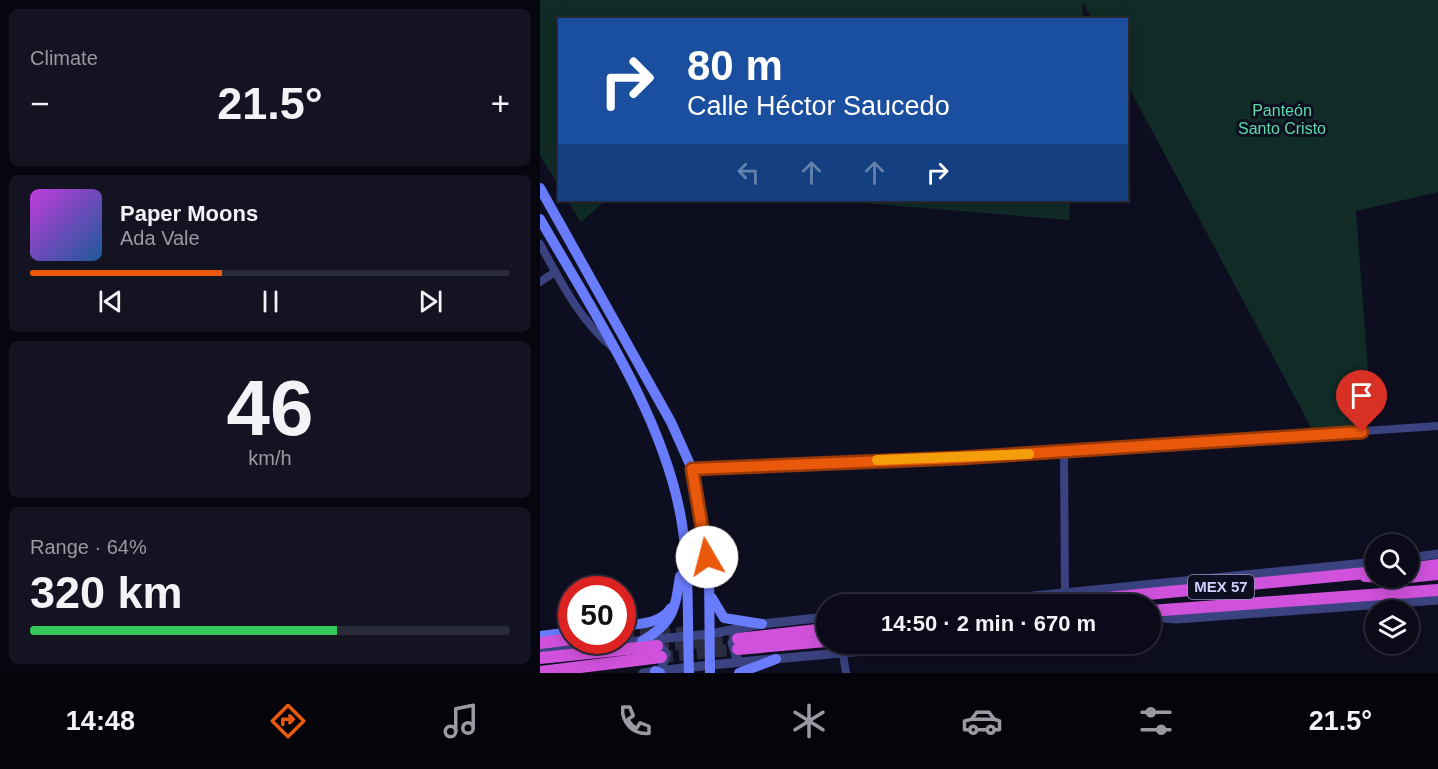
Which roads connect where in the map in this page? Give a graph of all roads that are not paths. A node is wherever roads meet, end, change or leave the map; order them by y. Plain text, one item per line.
1 (540, 188) edge
2 (540, 219) edge
3 (540, 244) edge
4 (555, 272) junction
5 (540, 282) edge
6 (613, 348) junction
7 (1438, 426) edge
8 (1064, 452) junction
9 (692, 469) junction
10 (684, 553) junction
11 (1438, 555) edge
12 (1419, 557) edge
13 (1365, 563) edge
14 (1438, 566) edge
15 (1419, 568) edge
16 (1365, 573) edge
17 (1358, 574) junction
18 (1438, 574) edge
19 (1365, 575) edge
20 (1419, 576) edge
21 (710, 590) junction
22 (1438, 590) edge
23 (678, 591) junction
24 (1065, 594) edge
25 (1100, 594) edge
26 (1114, 594) edge
27 (1438, 600) edge
28 (1161, 610) edge
29 (1161, 618) edge
30 (816, 619) edge
31 (636, 624) edge
32 (816, 629) edge
33 (763, 630) junction
34 (558, 634) edge
35 (711, 634) junction
36 (540, 636) edge
37 (688, 636) junction
38 (558, 641) edge
39 (642, 641) junction
40 (816, 641) edge
41 (738, 642) junction
42 (540, 643) edge
43 (658, 647) junction
44 (540, 650) edge
45 (843, 654) joint
46 (540, 658) edge
47 (776, 659) junction
48 (710, 669) edge
49 (689, 670) edge
50 (541, 672) edge
51 (658, 672) edge
52 (745, 672) edge
53 (643, 673) edge
54 (846, 673) edge

1 - 9 main road
2 - 6 main road
3 - 4 street
4 - 5 street
4 - 6 street
6 - 10 main road
7 - 8 street
8 - 9 street
8 - 24 street
9 - 21 main road
10 - 23 main road
10 - 37 main road
11 - 12 street
13 - 25 street
14 - 15 highway
16 - 17 highway, MEX 57
17 - 19 highway
17 - 26 highway, MEX 57
18 - 20 highway
21 - 33 main road
21 - 35 main road
22 - 28 highway, MEX 57
23 - 31 main road
23 - 39 main road
27 - 29 street
30 - 33 street
32 - 33 highway
33 - 41 highway
34 - 36 main road
35 - 37 street
35 - 41 street
35 - 48 main road
37 - 43 street
37 - 49 main road
38 - 42 highway
39 - 43 street
39 - 44 street
40 - 41 highway
41 - 47 street
41 - 48 street
43 - 46 highway
43 - 50 highway
43 - 51 street
45 - 47 street
45 - 54 street
47 - 52 main road
48 - 49 street
49 - 51 street
51 - 53 street

